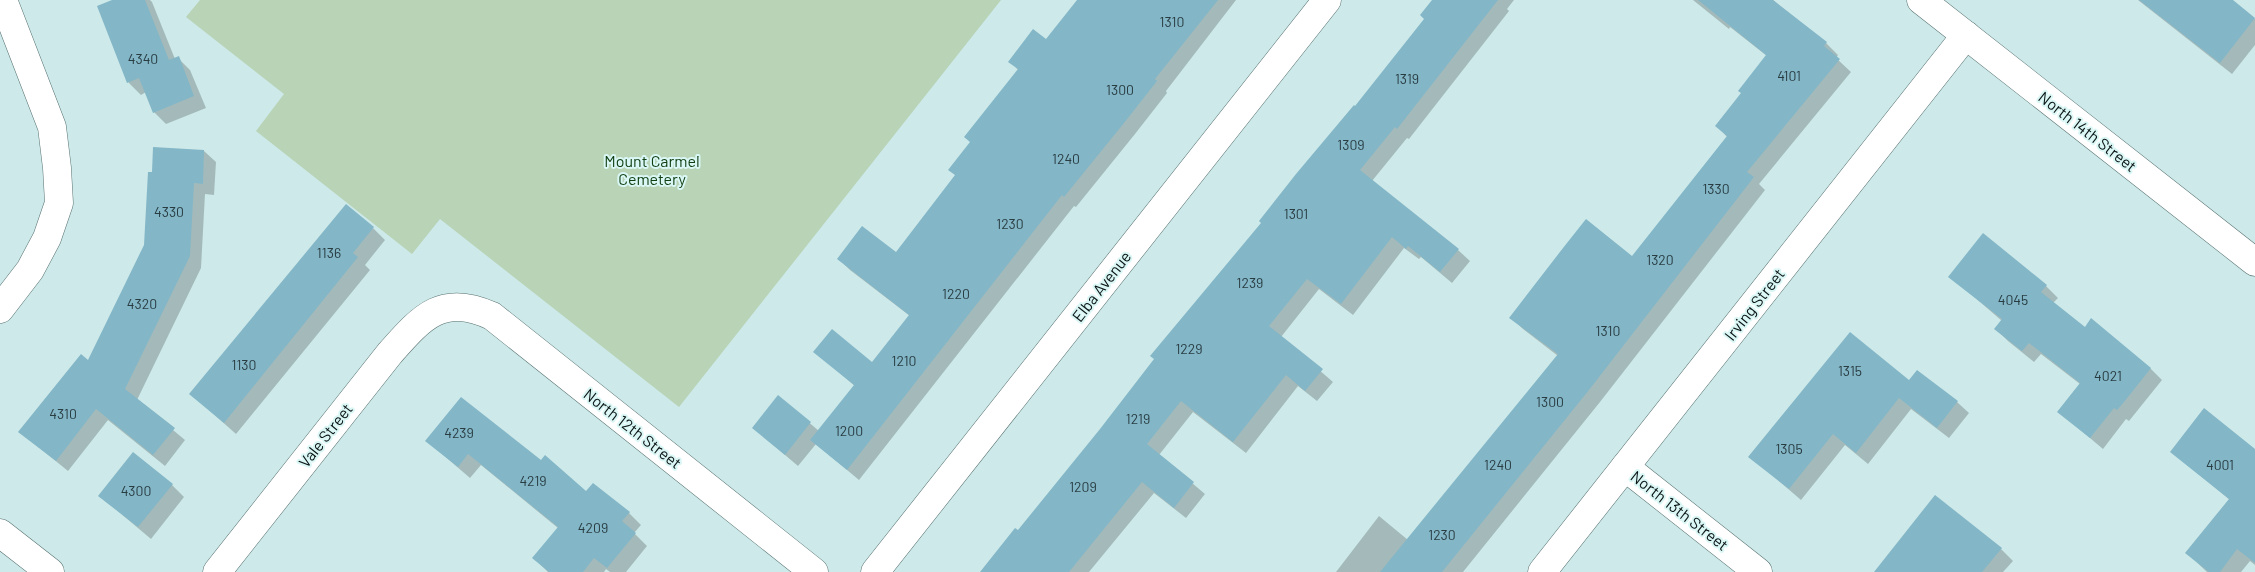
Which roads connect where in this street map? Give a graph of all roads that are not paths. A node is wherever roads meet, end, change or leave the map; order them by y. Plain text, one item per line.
1 (3, 0) edge
2 (1326, 0) edge
3 (1921, 0) edge
4 (1966, 35) junction
5 (2255, 262) edge
6 (443, 308) joint
7 (0, 309) edge
8 (1625, 467) junction
9 (0, 533) edge
10 (50, 572) edge
11 (217, 572) edge
12 (814, 572) edge
13 (875, 572) edge
14 (1542, 572) edge
15 (1758, 572) edge

1 - 7 street
2 - 13 street, Elba Avenue
3 - 4 street, North 14th Street
4 - 5 street, North 14th Street
4 - 8 street, Irving Street
6 - 11 street, Vale Street
6 - 12 street, North 12th Street
8 - 14 street, Irving Street
8 - 15 street, North 13th Street
9 - 10 street

